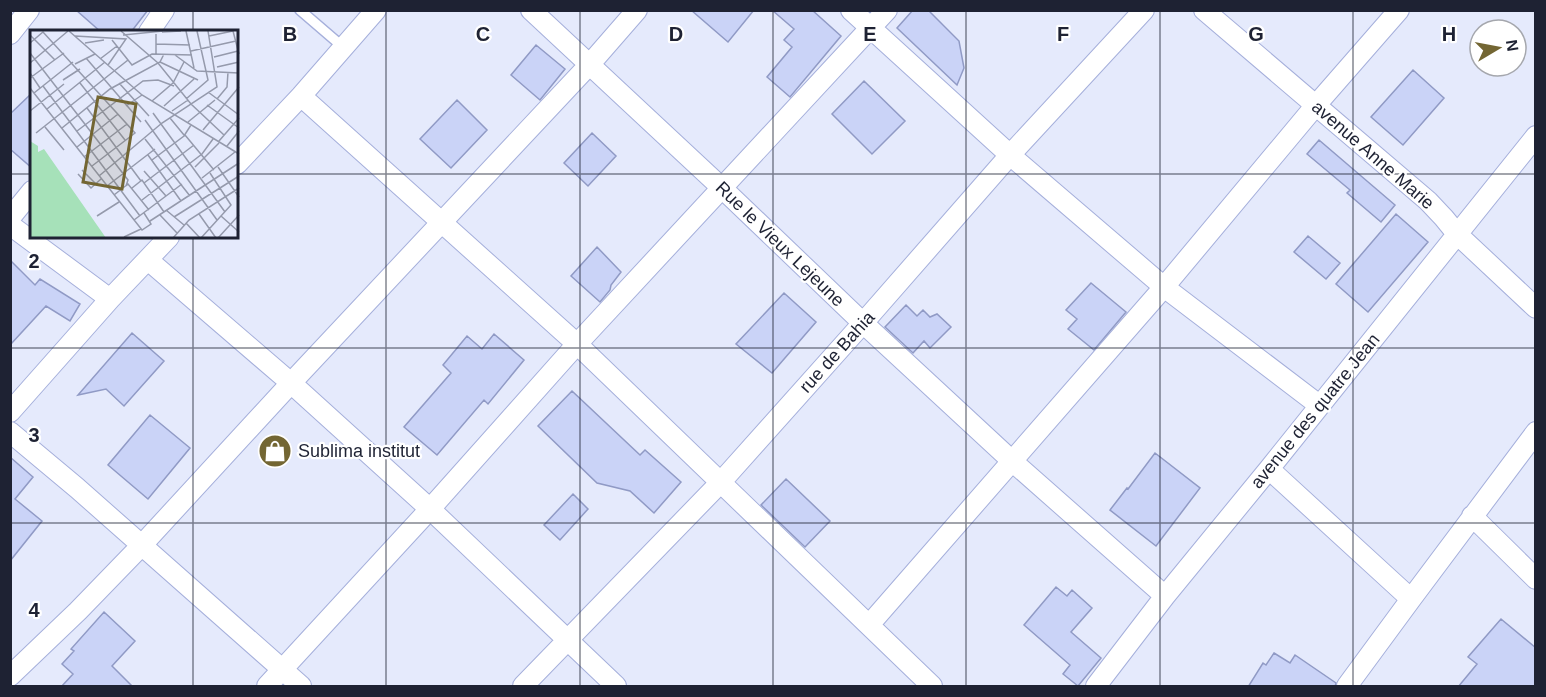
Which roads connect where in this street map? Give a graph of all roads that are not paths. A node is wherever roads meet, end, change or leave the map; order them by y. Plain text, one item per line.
1 (28, 10) edge
2 (164, 10) edge
3 (300, 10) edge
4 (376, 10) edge
5 (531, 10) edge
6 (637, 10) edge
7 (851, 10) edge
8 (887, 10) edge
9 (1144, 10) edge
10 (1204, 10) edge
11 (1399, 10) edge
12 (871, 29) junction
13 (150, 30) edge
14 (10, 34) edge
15 (343, 47) junction
16 (590, 64) junction
17 (301, 96) junction
18 (1316, 105) junction
19 (1536, 136) edge
20 (1010, 155) junction
21 (238, 163) edge
22 (723, 189) junction
23 (30, 193) edge
24 (10, 218) edge
25 (443, 222) junction
26 (10, 225) edge
27 (1457, 234) junction
28 (169, 238) edge
29 (148, 260) junction
30 (1164, 286) junction
31 (110, 299) junction
32 (1536, 308) edge
33 (863, 323) junction
34 (577, 344) junction
35 (291, 383) junction
36 (1319, 405) junction
37 (10, 412) edge
38 (10, 432) edge
39 (1536, 432) edge
40 (1012, 461) junction
41 (1269, 469) junction
42 (720, 483) junction
43 (430, 509) junction
44 (1472, 516) junction
45 (141, 546) junction
46 (1536, 579) edge
47 (1165, 596) junction
48 (1411, 599) junction
49 (869, 625) junction
50 (568, 640) junction
51 (282, 669) junction
52 (10, 676) edge
53 (267, 687) edge
54 (301, 687) edge
55 (523, 687) edge
56 (616, 687) edge
57 (932, 687) edge
58 (1096, 687) edge
59 (1347, 687) edge

1 - 14 street
2 - 13 street
3 - 15 lane
4 - 15 street
5 - 16 street, Rue le Vieux Lejeune
6 - 16 street
7 - 12 street
8 - 12 street
9 - 20 street, rue de Bahia
10 - 18 street, avenue Anne Marie
11 - 18 street
12 - 20 street
12 - 22 street
15 - 17 street
16 - 22 street, Rue le Vieux Lejeune
16 - 25 street
17 - 21 street
17 - 25 street
18 - 27 street, avenue Anne Marie
18 - 30 street
19 - 27 street, avenue des quatre Jean
20 - 30 street
20 - 33 street, rue de Bahia
22 - 33 street, Rue le Vieux Lejeune
22 - 34 street
23 - 24 street
25 - 34 street
25 - 35 street
26 - 31 street
27 - 32 street, avenue Anne Marie
27 - 36 street, avenue des quatre Jean
28 - 29 street
29 - 31 street
29 - 35 street
30 - 36 street
30 - 40 street
31 - 37 street
33 - 40 street, Rue le Vieux Lejeune
33 - 42 street, rue de Bahia
34 - 42 street
34 - 43 street
35 - 43 street
35 - 45 street
36 - 41 street, avenue des quatre Jean
38 - 45 street
39 - 44 street
40 - 47 street, Rue le Vieux Lejeune
40 - 49 street
41 - 47 street, avenue des quatre Jean
41 - 48 street
42 - 49 street
42 - 50 street, rue de Bahia
43 - 50 street
43 - 51 street
44 - 46 street
44 - 48 street
45 - 51 street
45 - 52 street
47 - 58 street, avenue des quatre Jean
48 - 59 street
49 - 57 street
50 - 55 street, rue de Bahia
50 - 56 street
51 - 53 street
51 - 54 street

